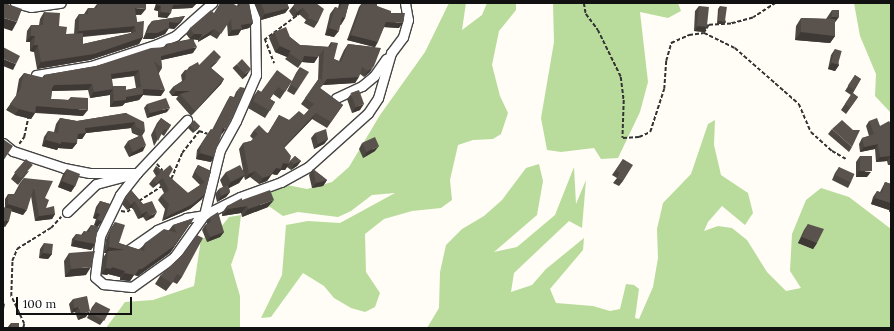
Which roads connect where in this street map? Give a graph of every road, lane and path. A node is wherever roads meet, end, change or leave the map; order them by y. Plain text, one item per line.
1 (15, 3) edge
2 (61, 3) edge
3 (212, 3) edge
4 (249, 3) edge
5 (405, 3) edge
6 (584, 3) edge
7 (776, 3) edge
8 (28, 5) edge
9 (302, 10) edge
10 (704, 33) junction
11 (265, 38) junction
12 (263, 45) dead end
13 (391, 53) junction
14 (274, 63) dead end
15 (36, 75) edge
16 (336, 98) edge
17 (29, 113) edge
18 (187, 120) dead end
19 (224, 140) junction
20 (3, 143) edge
21 (13, 151) junction
22 (152, 158) junction
23 (846, 159) dead end
24 (137, 173) junction
25 (165, 184) edge
26 (139, 201) edge
27 (133, 206) edge
28 (113, 210) junction
29 (67, 212) joint
30 (204, 215) junction
31 (130, 249) edge
32 (23, 328) edge

1 - 8 street
2 - 8 street
3 - 15 street
4 - 19 street
5 - 13 street
6 - 10 path
7 - 10 path
9 - 11 path
10 - 23 path
11 - 12 path
11 - 14 path
13 - 16 street
13 - 30 street
17 - 21 path
18 - 22 street
19 - 22 path
19 - 30 street
20 - 21 street
21 - 24 street
22 - 24 street
24 - 28 street
24 - 29 street
25 - 26 path
27 - 28 path
28 - 30 street
29 - 32 path
30 - 31 street

